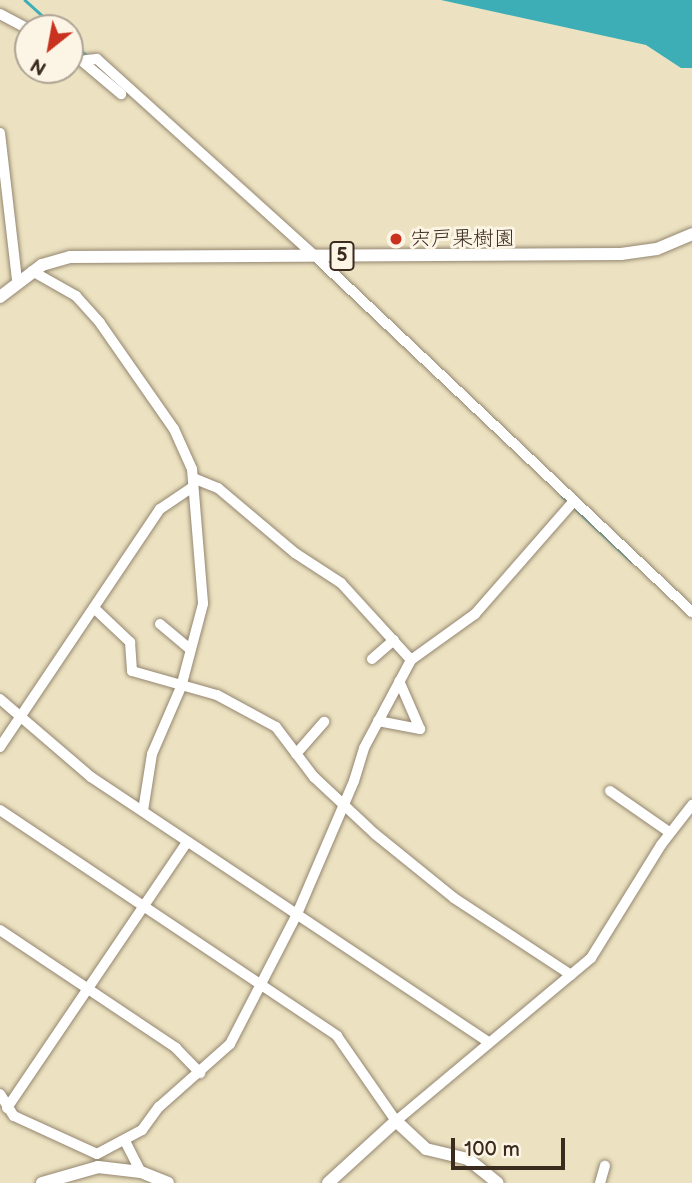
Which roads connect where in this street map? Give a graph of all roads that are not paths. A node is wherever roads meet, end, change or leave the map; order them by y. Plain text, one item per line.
1 (86, 60) joint
2 (121, 94) dead end
3 (0, 133) edge
4 (692, 234) edge
5 (0, 241) edge
6 (11, 245) junction
7 (315, 256) junction
8 (32, 271) junction
9 (18, 281) junction
10 (0, 297) edge
11 (193, 482) junction
12 (574, 501) junction
13 (93, 608) junction
14 (692, 612) edge
15 (160, 624) dead end
16 (394, 640) junction
17 (189, 648) junction
18 (372, 659) dead end
19 (411, 660) junction
20 (400, 681) junction
21 (181, 687) junction
22 (0, 699) edge
23 (20, 717) junction
24 (378, 721) junction
25 (324, 722) dead end
26 (0, 747) edge
27 (296, 754) junction
28 (610, 791) dead end
29 (343, 804) junction
30 (692, 805) edge
31 (0, 810) edge
32 (143, 811) junction
33 (670, 832) junction
34 (187, 842) junction
35 (145, 907) junction
36 (297, 914) junction
37 (0, 930) edge
38 (570, 975) junction
39 (261, 986) junction
40 (89, 989) junction
41 (488, 1042) junction
42 (200, 1073) junction
43 (0, 1094) edge
44 (6, 1111) edge
45 (396, 1121) junction
46 (125, 1141) junction
47 (97, 1154) junction
48 (605, 1166) dead end
49 (93, 1168) junction
50 (141, 1172) junction
51 (42, 1183) edge
52 (168, 1183) edge
53 (328, 1183) edge
54 (498, 1183) edge
55 (600, 1183) edge

1 - 2 street
1 - 7 street
3 - 6 street
4 - 7 main road, 5
5 - 6 street
6 - 9 street
7 - 8 main road, 5
7 - 12 street
8 - 9 main road, 5
8 - 11 street
9 - 10 main road, 5
11 - 13 street
11 - 16 street
11 - 17 street
12 - 14 street
12 - 19 street
13 - 21 street
13 - 23 street
15 - 17 street
16 - 18 street
16 - 19 street
17 - 21 street
19 - 20 street
20 - 24 street
20 - 24 street
21 - 27 street
21 - 32 street
22 - 23 street
23 - 26 street
23 - 32 street
24 - 29 street
25 - 27 street
27 - 29 street
28 - 33 street
29 - 36 street
29 - 38 street
30 - 33 street
31 - 35 street
32 - 34 street
33 - 38 street
34 - 35 street
34 - 36 street
35 - 39 street
35 - 40 street
36 - 39 street
36 - 41 street
37 - 40 street
38 - 41 street
39 - 42 street
39 - 45 street
40 - 42 street
40 - 44 street
41 - 45 street
42 - 46 street
43 - 44 street
44 - 47 street
45 - 53 main road
45 - 54 main road
46 - 47 street
46 - 50 street
47 - 49 street
48 - 55 street
49 - 50 main road
49 - 51 main road
50 - 52 main road

